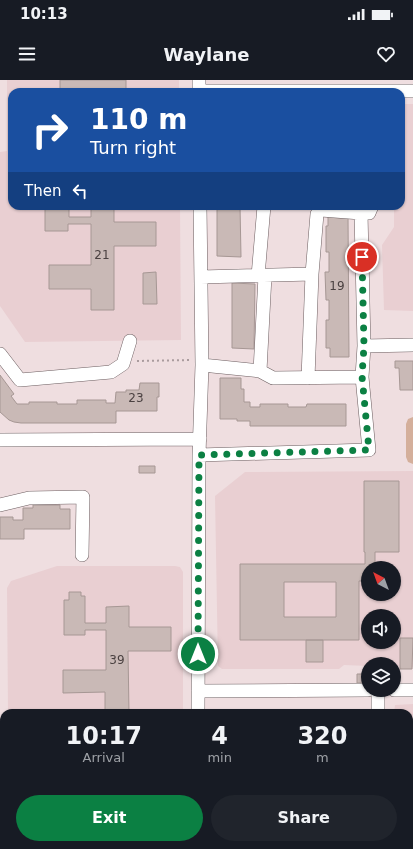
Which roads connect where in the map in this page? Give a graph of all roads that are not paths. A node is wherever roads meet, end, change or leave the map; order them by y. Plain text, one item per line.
1 (200, 210) edge
2 (264, 210) edge
3 (319, 210) edge
4 (337, 210) edge
5 (370, 210) edge
6 (361, 213) junction
7 (312, 274) junction
8 (261, 276) junction
9 (201, 277) junction
10 (130, 341) dead end
11 (413, 345) edge
12 (364, 346) junction
13 (0, 354) edge
14 (202, 362) junction
15 (260, 371) junction
16 (362, 376) junction
17 (308, 378) junction
18 (200, 439) junction
19 (0, 440) edge
20 (199, 455) junction
21 (0, 505) edge
22 (82, 555) dead end
23 (198, 690) junction
24 (361, 690) edge
25 (401, 690) edge
26 (413, 690) edge
27 (378, 697) edge
28 (198, 709) edge
29 (378, 709) edge

1 - 9 lane
2 - 8 lane
3 - 7 lane
4 - 6 lane
5 - 6 lane
6 - 12 lane
7 - 8 lane
7 - 17 lane
8 - 9 lane
8 - 15 lane
9 - 14 lane
10 - 13 lane
11 - 12 lane
12 - 16 lane
14 - 15 lane
14 - 18 lane
15 - 17 lane
16 - 17 lane
16 - 20 lane
18 - 19 lane
18 - 20 lane
20 - 23 lane
21 - 22 lane
23 - 24 lane
23 - 28 lane
25 - 26 lane
27 - 29 lane

